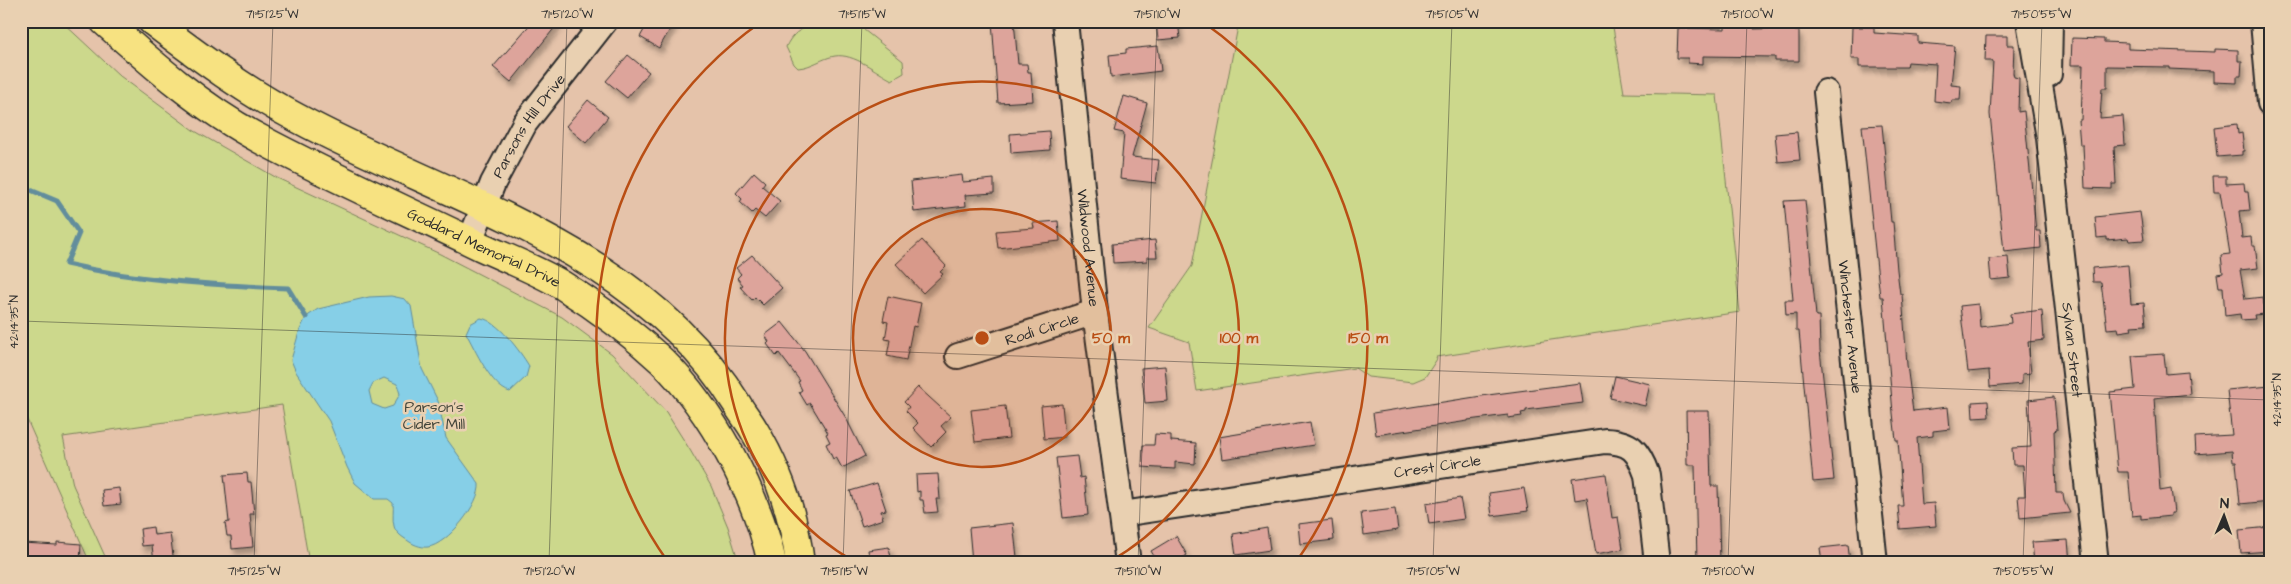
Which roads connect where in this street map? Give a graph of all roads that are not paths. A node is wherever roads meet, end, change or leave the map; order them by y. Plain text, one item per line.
1 (104, 21) edge
2 (152, 21) edge
3 (605, 21) edge
4 (1065, 21) edge
5 (2029, 21) edge
6 (2050, 21) edge
7 (2250, 21) edge
8 (2263, 22) edge
9 (2270, 22) edge
10 (1826, 92) dead end
11 (2270, 103) edge
12 (2049, 138) junction
13 (483, 207) junction
14 (470, 241) junction
15 (1095, 312) junction
16 (958, 356) dead end
17 (1122, 514) junction
18 (772, 563) edge
19 (800, 563) edge
20 (1128, 563) edge
21 (1657, 563) edge
22 (1875, 563) edge
23 (2096, 563) edge

1 - 14 main road, Goddard Memorial Drive
2 - 13 main road
3 - 13 street, Parsons Hill Drive
4 - 15 street, Wildwood Avenue
5 - 12 street, Sylvan Street
6 - 12 street, Sylvan Street
7 - 8 street
8 - 9 street
8 - 11 street
10 - 22 street, Winchester Avenue
12 - 23 street, Sylvan Street
13 - 14 street, Parsons Hill Drive
13 - 19 main road
14 - 18 main road, Goddard Memorial Drive
15 - 16 street, Rodi Circle
15 - 17 street, Wildwood Avenue
17 - 20 street, Wildwood Avenue
17 - 21 street, Crest Circle

